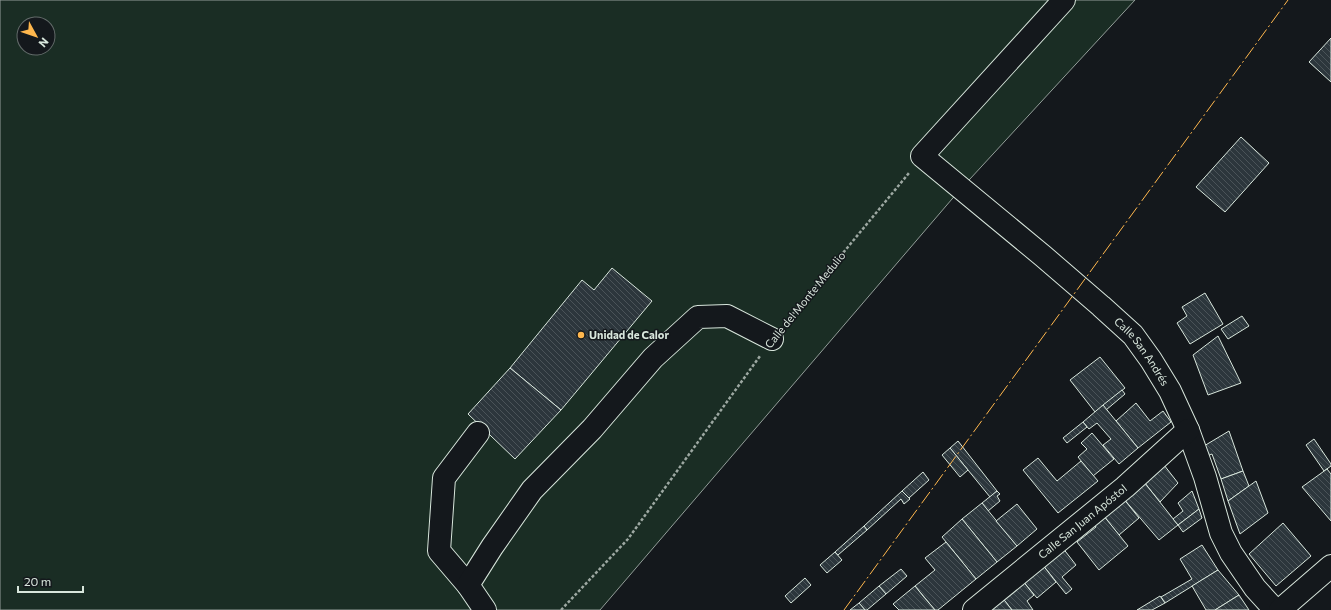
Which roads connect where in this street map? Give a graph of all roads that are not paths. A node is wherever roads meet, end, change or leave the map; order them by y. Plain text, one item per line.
1 (1064, 0) edge
2 (772, 339) road end
3 (1188, 430) junction
4 (478, 433) dead end
5 (1331, 566) edge
6 (468, 585) junction
7 (485, 610) edge
8 (974, 610) edge
9 (1275, 610) edge
10 (1280, 610) edge

1 - 3 street, Calle San Andrés
2 - 6 street
3 - 8 street, Calle San Juan Apóstol
3 - 9 street, Calle San Andrés
4 - 6 street
5 - 10 street
6 - 7 street

